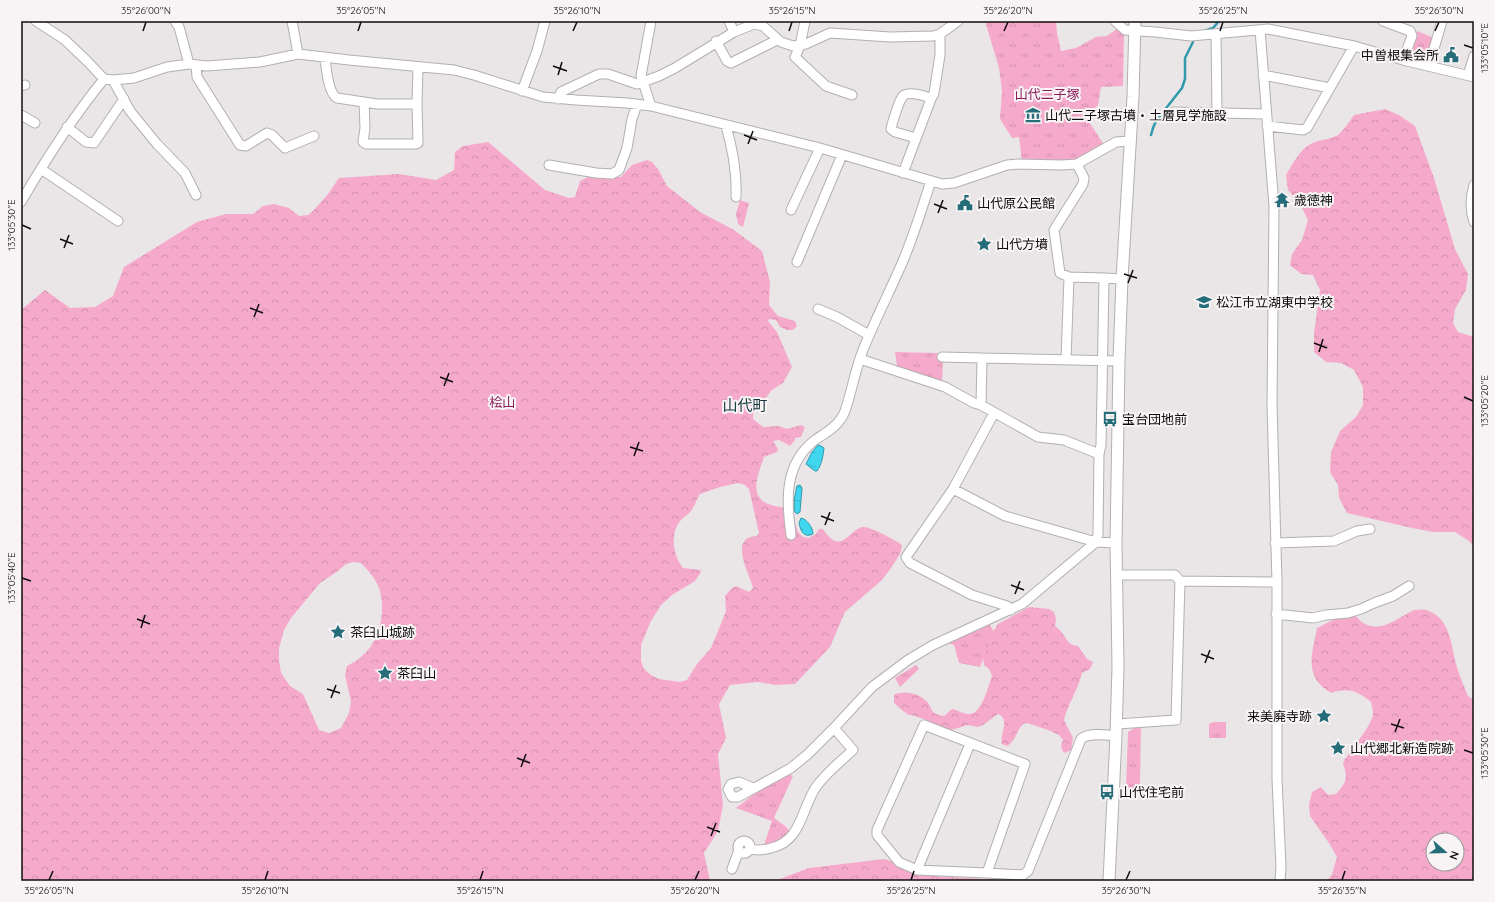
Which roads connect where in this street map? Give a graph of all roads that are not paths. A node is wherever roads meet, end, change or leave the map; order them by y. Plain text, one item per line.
1 (36, 21) edge
2 (175, 21) edge
3 (292, 21) edge
4 (545, 21) edge
5 (651, 21) edge
6 (730, 21) edge
7 (805, 21) edge
8 (958, 21) edge
9 (1115, 21) edge
10 (1383, 21) edge
11 (1442, 21) edge
12 (1404, 24) edge
13 (1135, 26) edge
14 (1266, 27) edge
15 (734, 32) junction
16 (940, 34) junction
17 (1216, 34) junction
18 (777, 40) junction
19 (716, 41) junction
20 (800, 46) junction
21 (1354, 46) junction
22 (298, 54) junction
23 (1474, 56) edge
24 (324, 57) junction
25 (1403, 60) junction
26 (192, 65) junction
27 (1429, 66) junction
28 (418, 67) junction
29 (1263, 75) junction
30 (1471, 76) edge
31 (104, 79) junction
32 (113, 80) junction
33 (643, 82) junction
34 (1330, 88) junction
35 (522, 91) junction
36 (852, 95) dead end
37 (931, 98) junction
38 (124, 99) junction
39 (558, 99) junction
40 (364, 102) junction
41 (417, 104) junction
42 (637, 104) junction
43 (651, 106) junction
44 (1174, 112) dead end
45 (1217, 113) junction
46 (1266, 114) junction
47 (21, 115) edge
48 (35, 123) dead end
49 (726, 126) junction
50 (1267, 126) junction
51 (68, 127) junction
52 (314, 136) dead end
53 (916, 138) junction
54 (1131, 141) junction
55 (820, 148) junction
56 (842, 155) junction
57 (1077, 164) junction
58 (548, 165) dead end
59 (41, 169) junction
60 (903, 173) junction
61 (931, 181) junction
62 (1474, 185) edge
63 (196, 195) dead end
64 (736, 197) dead end
65 (21, 202) edge
66 (791, 210) dead end
67 (118, 221) dead end
68 (1474, 222) edge
69 (797, 262) dead end
70 (1069, 277) junction
71 (1104, 278) junction
72 (1122, 279) junction
73 (818, 309) dead end
74 (869, 335) junction
75 (942, 357) dead end
76 (982, 358) junction
77 (860, 359) junction
78 (1066, 360) junction
79 (1102, 361) junction
80 (1119, 361) junction
81 (981, 405) junction
82 (994, 413) junction
83 (1099, 454) junction
84 (953, 489) junction
85 (1370, 529) dead end
86 (791, 534) dead end
87 (1096, 542) junction
88 (1275, 542) junction
89 (1116, 543) junction
90 (1116, 575) junction
91 (1180, 581) junction
92 (1277, 582) junction
93 (1409, 586) dead end
94 (1011, 610) junction
95 (1276, 614) junction
96 (1117, 724) junction
97 (834, 728) junction
98 (1116, 736) junction
99 (970, 744) junction
100 (753, 788) dead end
101 (732, 869) dead end
102 (917, 870) junction
103 (987, 873) junction
104 (1109, 881) edge
105 (1280, 881) edge

1 - 31 street
2 - 26 street
3 - 22 street
4 - 35 street
5 - 33 street
6 - 15 street
7 - 20 street
8 - 16 street
9 - 13 street
10 - 12 street
11 - 27 street
12 - 25 street
13 - 17 street
13 - 54 street
14 - 17 street
14 - 21 street
14 - 29 street
15 - 18 street
15 - 19 street
16 - 20 street
16 - 37 street
17 - 45 street
18 - 19 street
18 - 20 street
19 - 33 street
20 - 36 street
21 - 25 street
21 - 34 street
22 - 24 street
22 - 26 street
23 - 30 street
24 - 28 street
24 - 40 street
25 - 27 street
26 - 32 street
26 - 52 street
27 - 30 street
28 - 35 street
28 - 41 street
29 - 34 street
29 - 46 street
31 - 32 street
31 - 51 street
32 - 38 street
33 - 39 street
33 - 43 street
34 - 50 street
35 - 39 street
37 - 53 street
37 - 53 street
38 - 51 street
38 - 63 street
39 - 42 street
40 - 41 street
40 - 41 street
42 - 43 street
42 - 58 street
43 - 49 street
44 - 45 street
45 - 46 street
46 - 50 street
47 - 48 street
49 - 55 street
49 - 64 street
50 - 88 street
51 - 59 street
53 - 60 street
54 - 57 street
54 - 72 street
55 - 56 street
55 - 66 street
56 - 60 street
56 - 69 street
57 - 61 street
57 - 70 street
59 - 65 street
59 - 67 street
60 - 61 street
61 - 74 street
62 - 68 street
70 - 71 street
70 - 78 street
71 - 72 street
71 - 79 street
72 - 80 street
73 - 74 street
74 - 77 street
75 - 76 street
76 - 78 street
76 - 81 street
77 - 81 street
77 - 86 street
78 - 79 street
79 - 80 street
79 - 83 street
80 - 89 street
81 - 82 street
82 - 83 street
82 - 84 street
83 - 87 street
84 - 87 street
84 - 94 street
85 - 88 street
87 - 89 street
87 - 94 street
88 - 92 street
89 - 90 street
90 - 91 street
90 - 96 street
91 - 92 street
91 - 96 street
92 - 95 street
93 - 95 street
94 - 97 street
95 - 105 street
96 - 98 street
97 - 100 street
97 - 101 street
98 - 103 street
98 - 104 street
99 - 102 street
99 - 102 street
99 - 103 street
102 - 103 street

